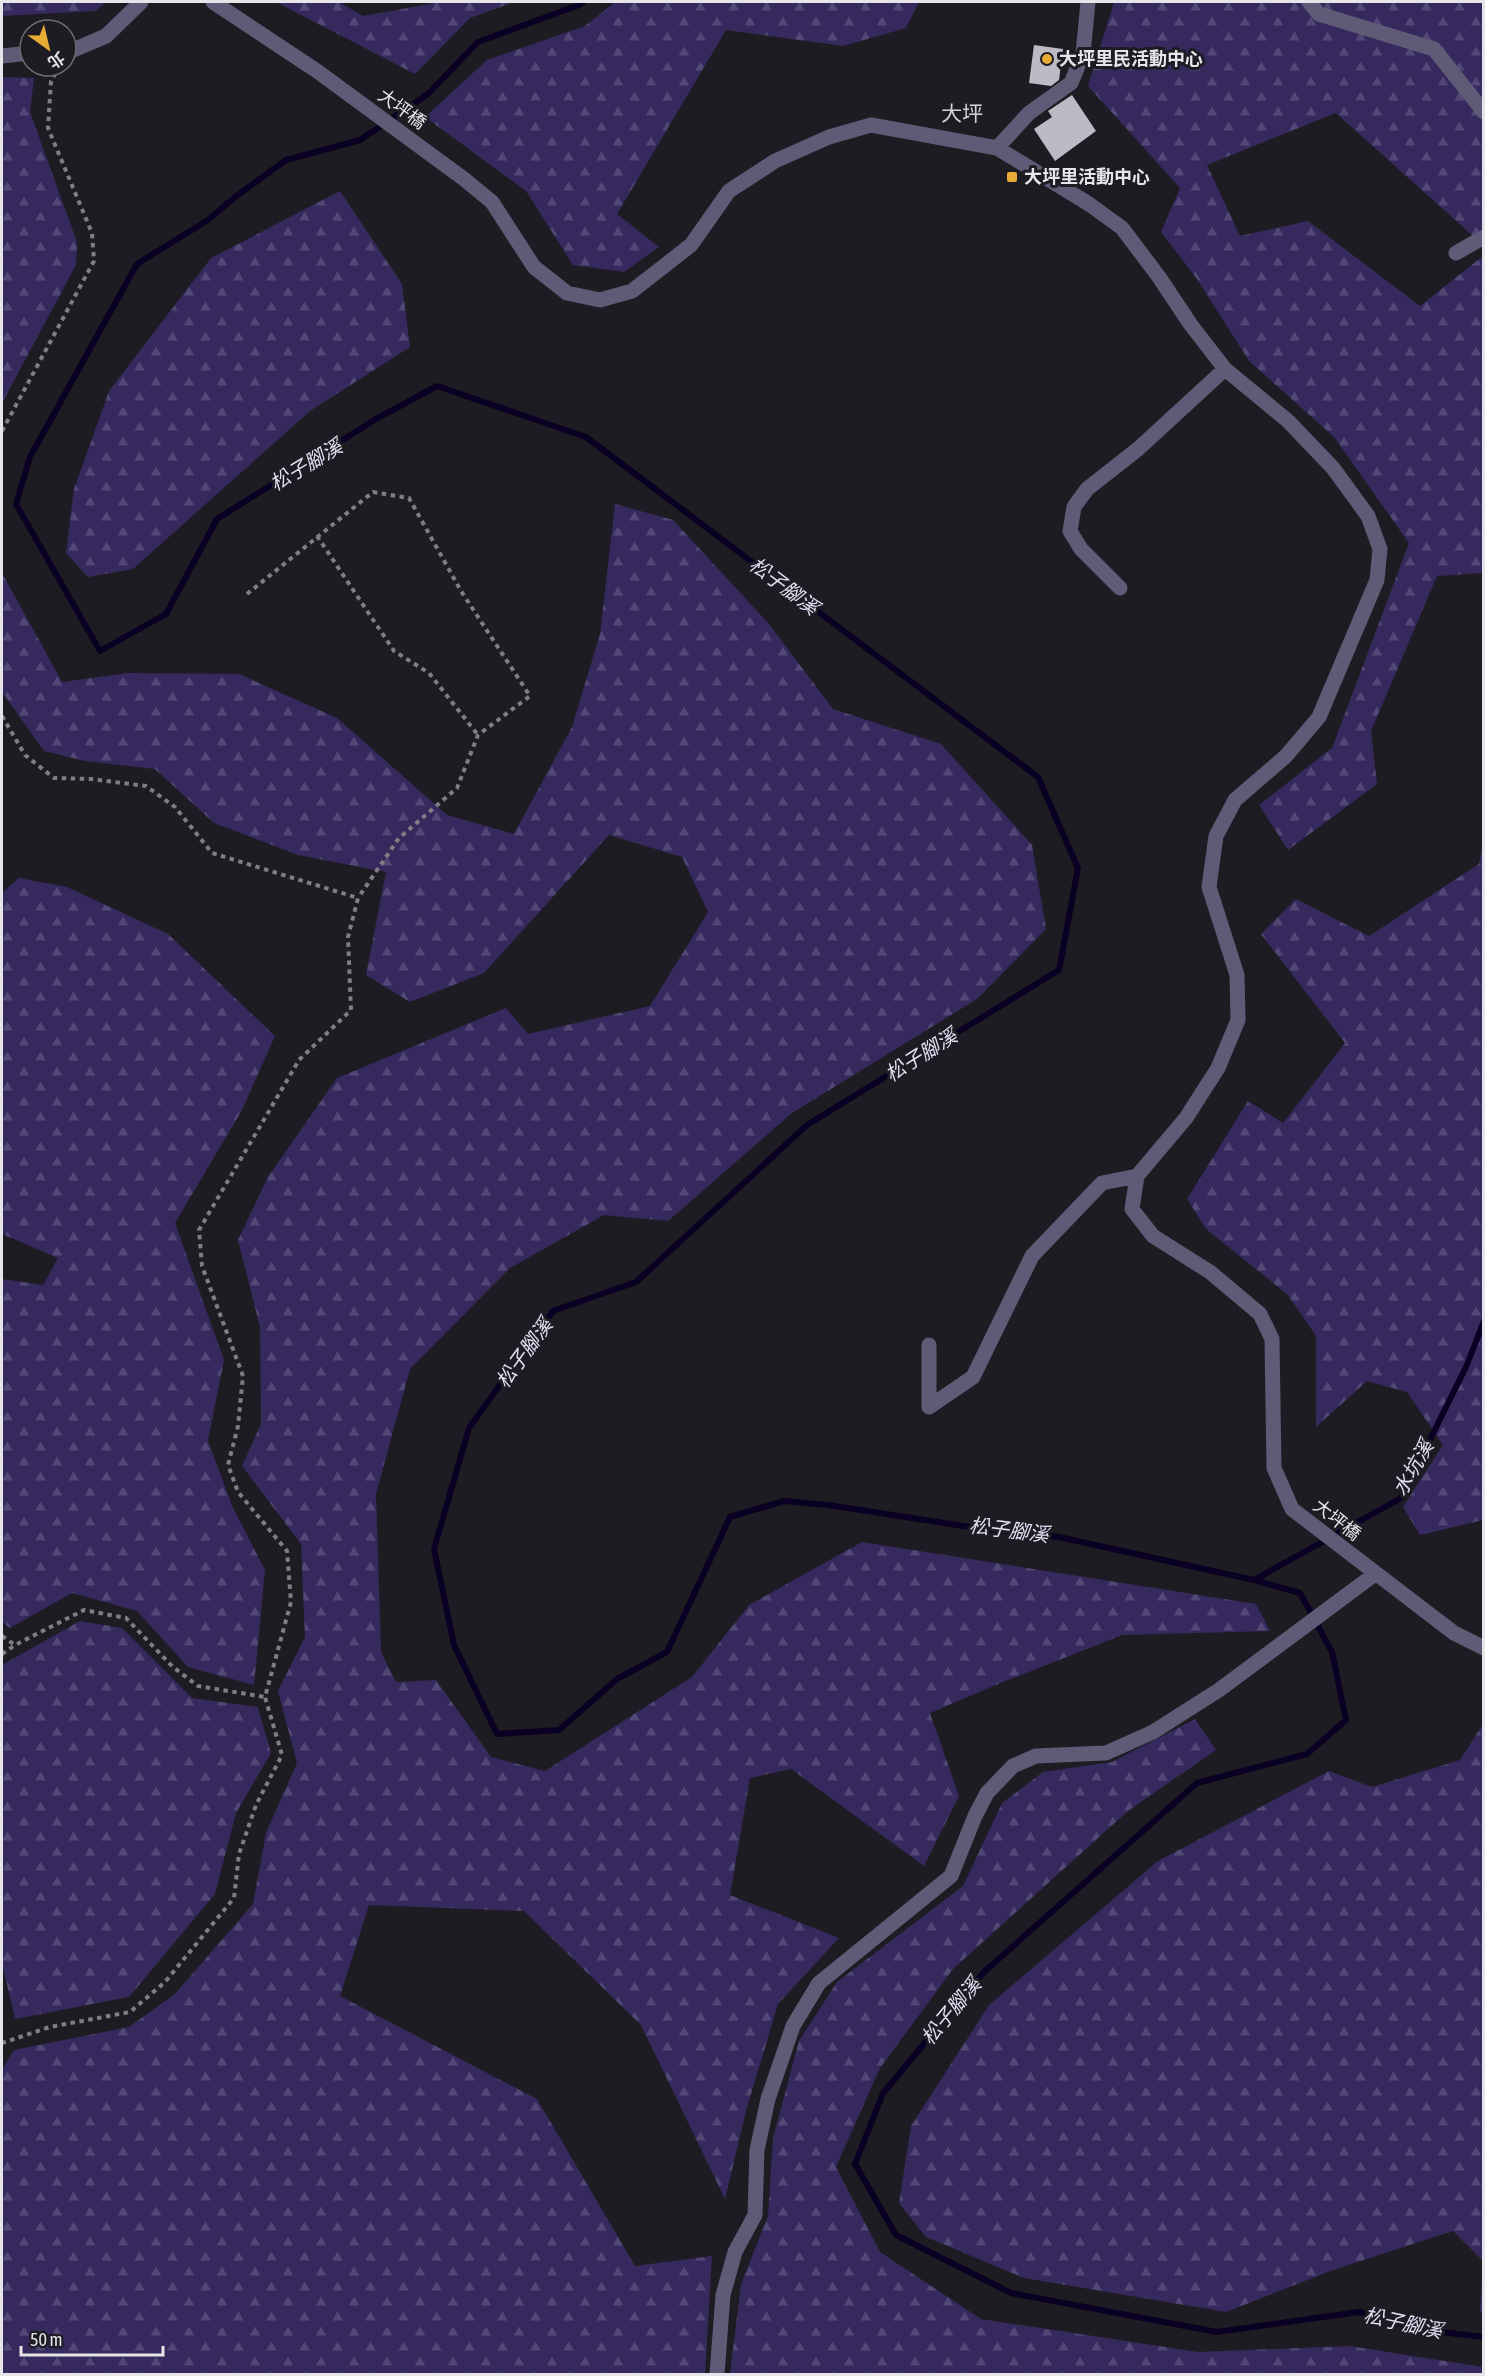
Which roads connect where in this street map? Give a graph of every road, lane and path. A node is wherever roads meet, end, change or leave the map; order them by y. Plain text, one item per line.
1 (141, 2) edge
2 (213, 2) edge
3 (1088, 2) edge
4 (1309, 2) edge
5 (78, 48) edge
6 (18, 54) edge
7 (2, 56) edge
8 (53, 78) edge
9 (1484, 112) edge
10 (997, 148) junction
11 (1484, 237) edge
12 (1456, 253) dead end
13 (1225, 369) junction
14 (2, 431) edge
15 (317, 536) junction
16 (1120, 588) dead end
17 (247, 594) dead end
18 (2, 716) edge
19 (478, 735) junction
20 (358, 898) junction
21 (1137, 1176) junction
22 (929, 1345) dead end
23 (1375, 1574) junction
24 (2, 1636) edge
25 (15, 1645) junction
26 (1484, 1648) edge
27 (2, 1654) edge
28 (265, 1697) junction
29 (2, 2043) edge
30 (717, 2374) edge

1 - 5 street
2 - 10 street, 大坪橋
3 - 10 street
4 - 9 street
6 - 7 street
8 - 14 path
10 - 13 street
11 - 12 street
13 - 16 street
13 - 21 street
15 - 17 path
15 - 19 path
15 - 19 path
18 - 20 path
19 - 20 path
20 - 28 path
21 - 22 street
21 - 23 street, 大坪橋
23 - 26 street, 大坪橋
23 - 30 street
24 - 25 path
25 - 27 path
25 - 28 path
28 - 29 path

